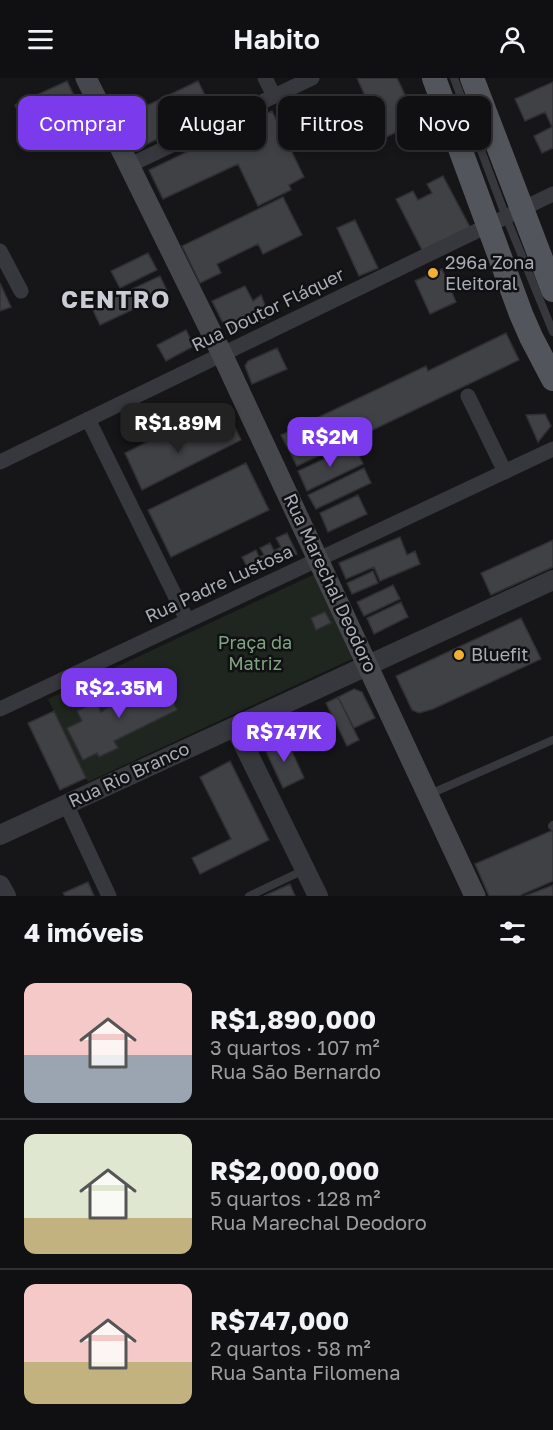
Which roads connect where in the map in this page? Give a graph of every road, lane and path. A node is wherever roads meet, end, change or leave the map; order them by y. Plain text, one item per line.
1 (86, 78) edge
2 (265, 78) edge
3 (312, 78) edge
4 (434, 78) edge
5 (454, 78) edge
6 (472, 78) edge
7 (274, 96) junction
8 (130, 165) junction
9 (553, 194) edge
10 (505, 217) junction
11 (0, 251) edge
12 (553, 290) edge
13 (21, 291) dead end
14 (553, 332) edge
15 (222, 354) junction
16 (553, 379) edge
17 (468, 396) dead end
18 (88, 419) junction
19 (553, 449) edge
20 (0, 462) edge
21 (505, 472) junction
22 (318, 558) junction
23 (553, 580) edge
24 (187, 620) junction
25 (369, 665) junction
26 (0, 708) edge
27 (235, 727) junction
28 (553, 740) edge
29 (429, 795) junction
30 (66, 804) junction
31 (0, 835) edge
32 (305, 869) junction
33 (0, 885) edge
34 (6, 896) edge
35 (109, 896) edge
36 (249, 896) edge
37 (318, 896) edge
38 (475, 896) edge

1 - 8 main road, Rua Marechal Deodoro
2 - 7 street
3 - 7 street
4 - 10 main road
5 - 10 lane
6 - 10 main road
7 - 8 street
8 - 15 main road, Rua Marechal Deodoro
9 - 10 street, Rua Doutor Fláquer
10 - 12 main road
10 - 14 lane
10 - 15 street, Rua Doutor Fláquer
10 - 16 main road
11 - 13 street
15 - 18 street, Rua Doutor Fláquer
15 - 22 main road, Rua Marechal Deodoro
17 - 21 street
18 - 20 street, Rua Doutor Fláquer
18 - 24 street
19 - 21 street, Rua Padre Lustosa
21 - 22 street, Rua Padre Lustosa
22 - 24 street, Rua Padre Lustosa
22 - 25 main road, Rua Marechal Deodoro
23 - 25 street, Rua Rio Branco
24 - 26 street, Rua Padre Lustosa
25 - 27 street, Rua Rio Branco
25 - 29 main road, Rua Marechal Deodoro
27 - 30 street, Rua Rio Branco
27 - 32 street
28 - 29 lane
29 - 38 main road, Rua Marechal Deodoro
30 - 31 street, Rua Rio Branco
30 - 35 street
32 - 36 lane
32 - 37 street
33 - 34 street

